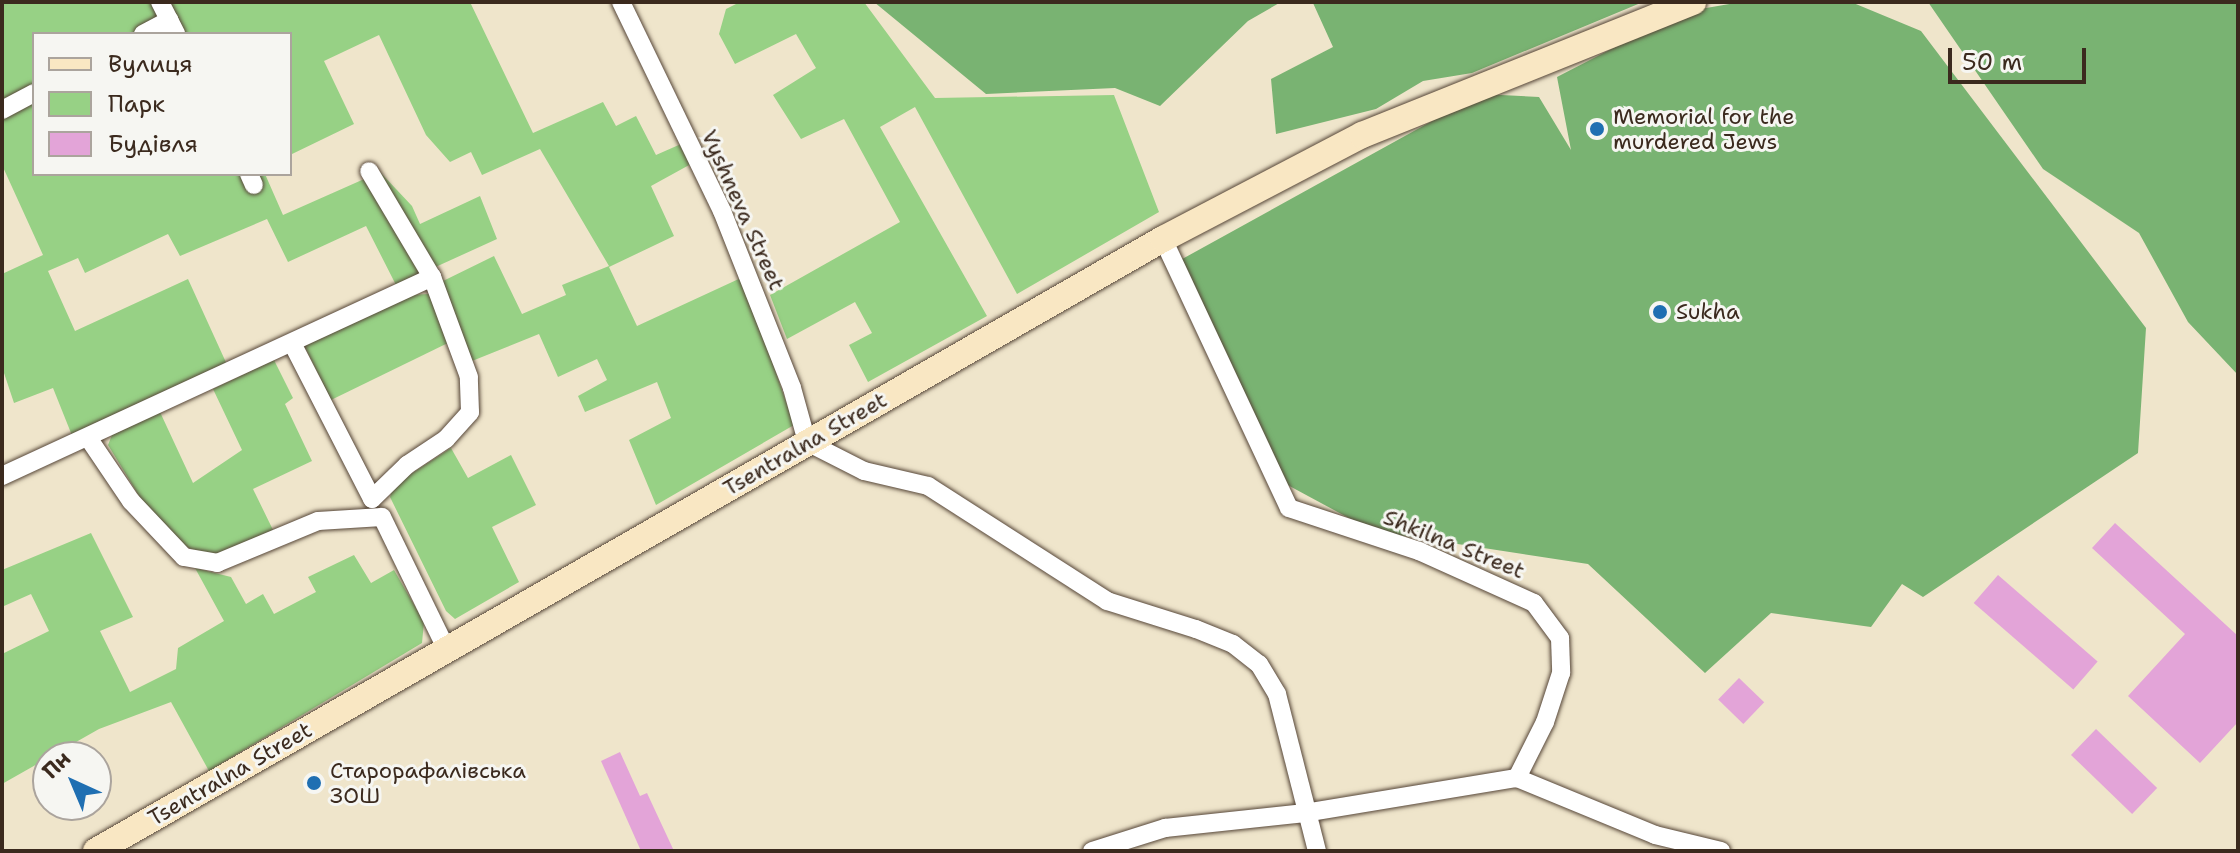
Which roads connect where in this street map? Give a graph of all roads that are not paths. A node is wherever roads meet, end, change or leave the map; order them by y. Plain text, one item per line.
1 (160, 2) edge
2 (621, 2) edge
3 (1693, 2) edge
4 (173, 27) edge
5 (152, 32) edge
6 (32, 94) edge
7 (2, 110) edge
8 (369, 171) dead end
9 (1163, 239) junction
10 (432, 277) junction
11 (293, 345) junction
12 (89, 439) junction
13 (807, 442) junction
14 (2, 476) edge
15 (372, 499) junction
16 (382, 517) junction
17 (447, 650) junction
18 (1517, 778) junction
19 (1305, 813) junction
20 (1667, 838) junction
21 (96, 851) edge
22 (1092, 851) edge
23 (1317, 851) edge
24 (1649, 851) edge
25 (1721, 851) edge

1 - 4 street
2 - 13 street, Vyshneva Street
3 - 9 main road, Tsentralna Street
4 - 5 street
6 - 7 street
8 - 10 street
9 - 13 main road, Tsentralna Street
9 - 18 street, Shkilna Street
10 - 11 street
10 - 15 street
11 - 12 street
11 - 15 street
12 - 14 street
12 - 16 street
13 - 17 main road, Tsentralna Street
13 - 19 street
15 - 16 street
16 - 17 street
17 - 21 main road, Tsentralna Street
18 - 19 street
18 - 20 street
19 - 22 street
19 - 23 street
20 - 24 street
20 - 25 street

